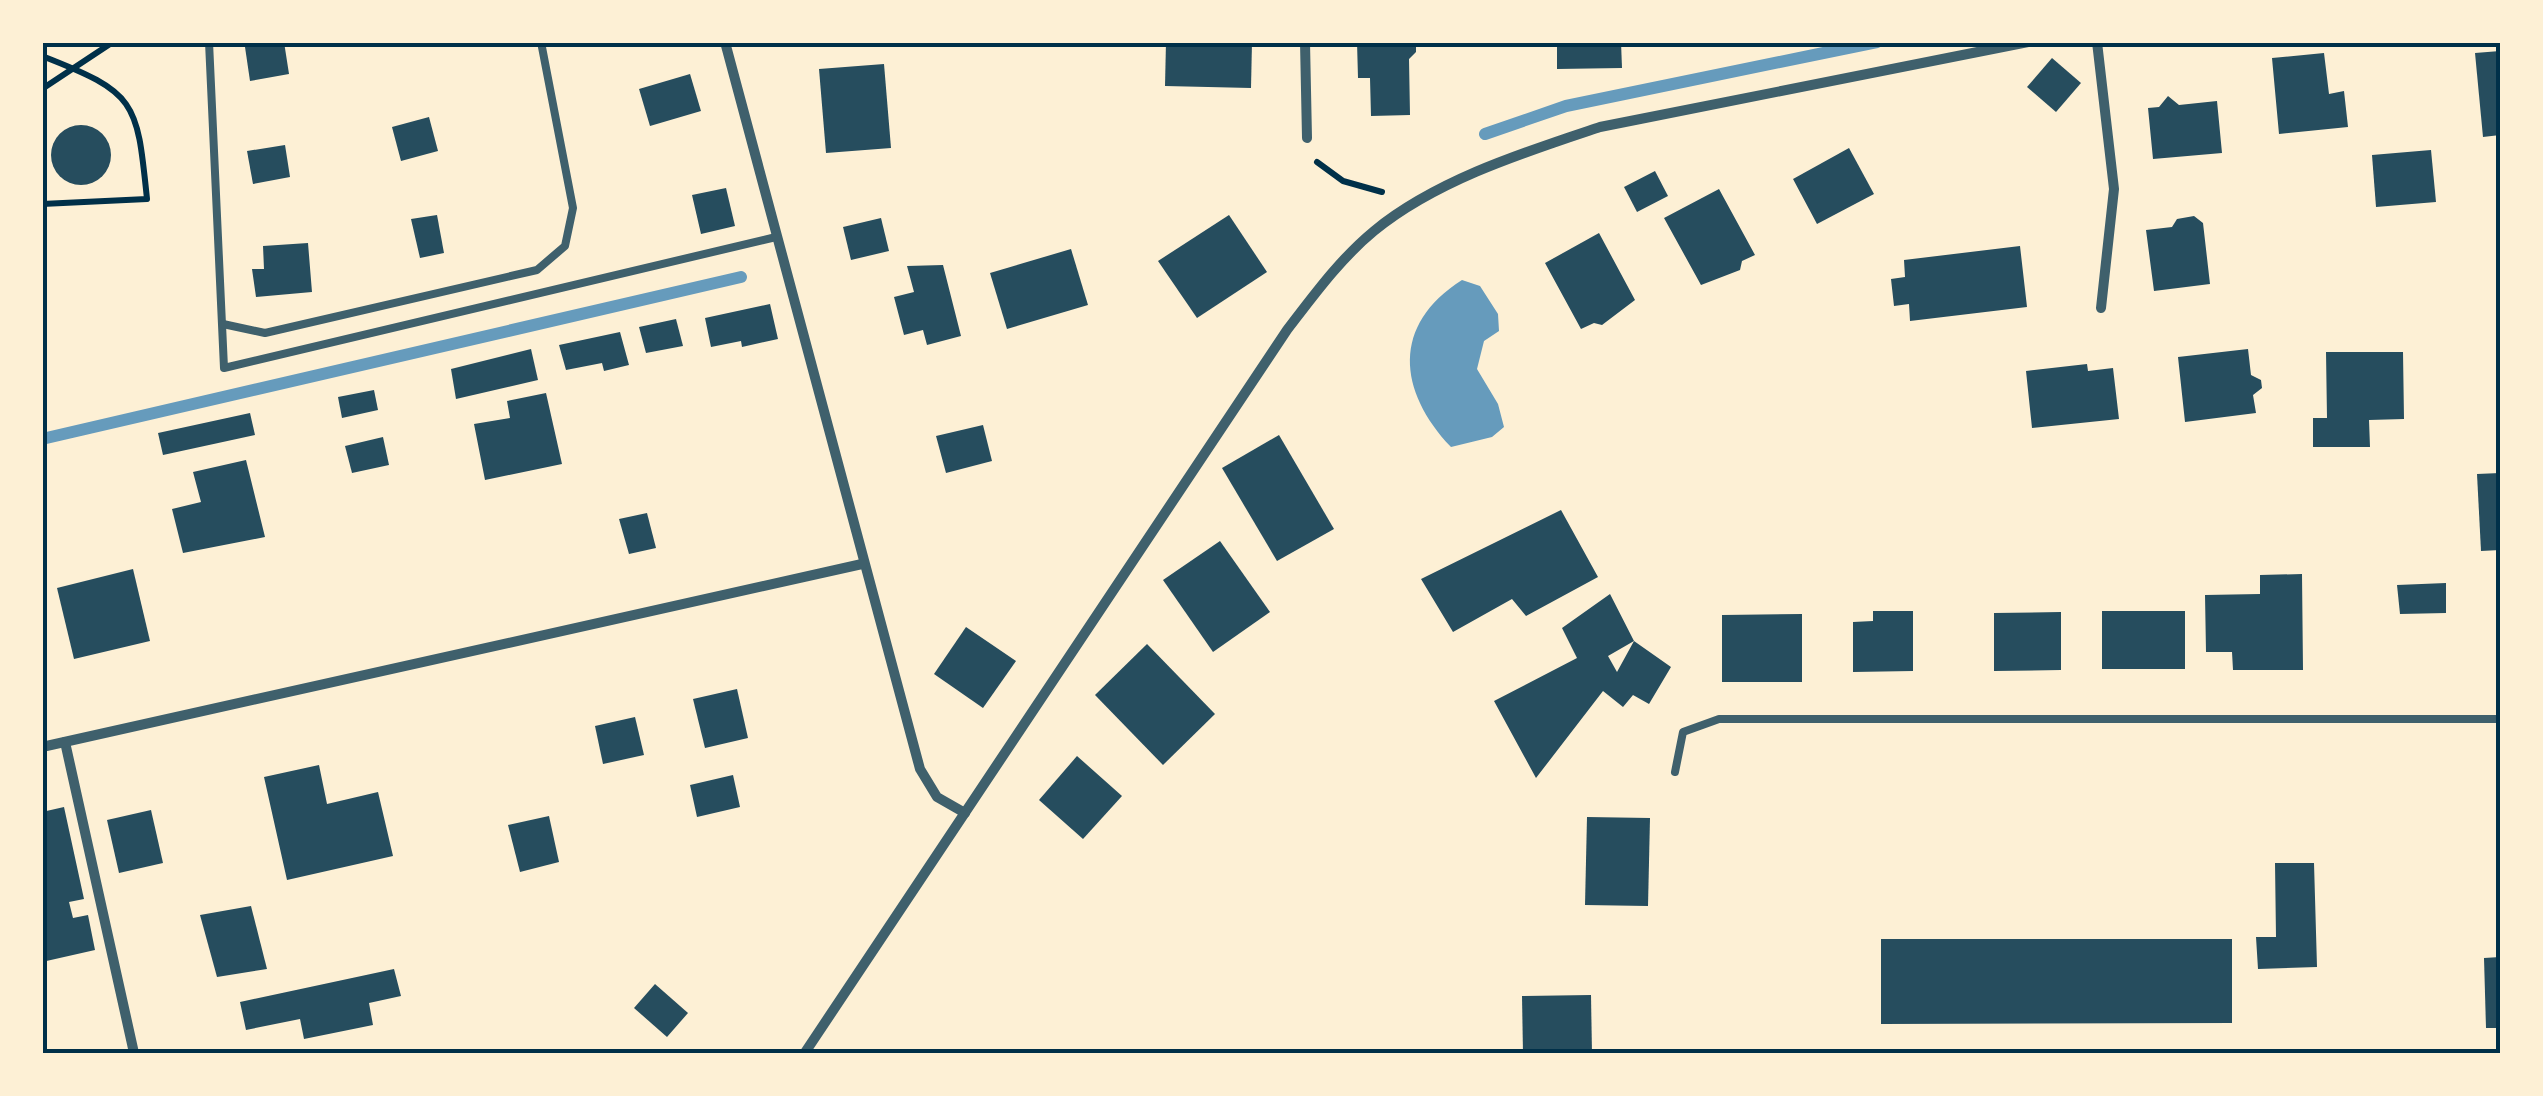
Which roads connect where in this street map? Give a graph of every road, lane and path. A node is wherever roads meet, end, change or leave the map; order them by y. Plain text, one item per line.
1 (113, 42) edge
2 (210, 42) edge
3 (541, 42) edge
4 (725, 42) edge
5 (1305, 42) edge
6 (2028, 42) edge
7 (2097, 42) edge
8 (42, 56) edge
9 (76, 69) junction
10 (42, 89) edge
11 (1307, 138) joint
12 (1418, 202) junction
13 (42, 204) edge
14 (776, 237) junction
15 (2101, 308) dead end
16 (223, 324) junction
17 (862, 564) junction
18 (2500, 719) edge
19 (65, 742) junction
20 (42, 748) edge
21 (1675, 772) dead end
22 (965, 813) junction
23 (134, 1053) edge
24 (804, 1054) edge

1 - 9 path
2 - 16 lane
3 - 16 lane
4 - 14 street
5 - 11 street
6 - 12 street
7 - 15 street
8 - 9 path
9 - 10 path
9 - 13 path
11 - 12 path
12 - 22 street
14 - 16 lane
14 - 17 street
17 - 19 street
17 - 22 street
18 - 21 lane
19 - 20 street
19 - 23 street
22 - 24 street

